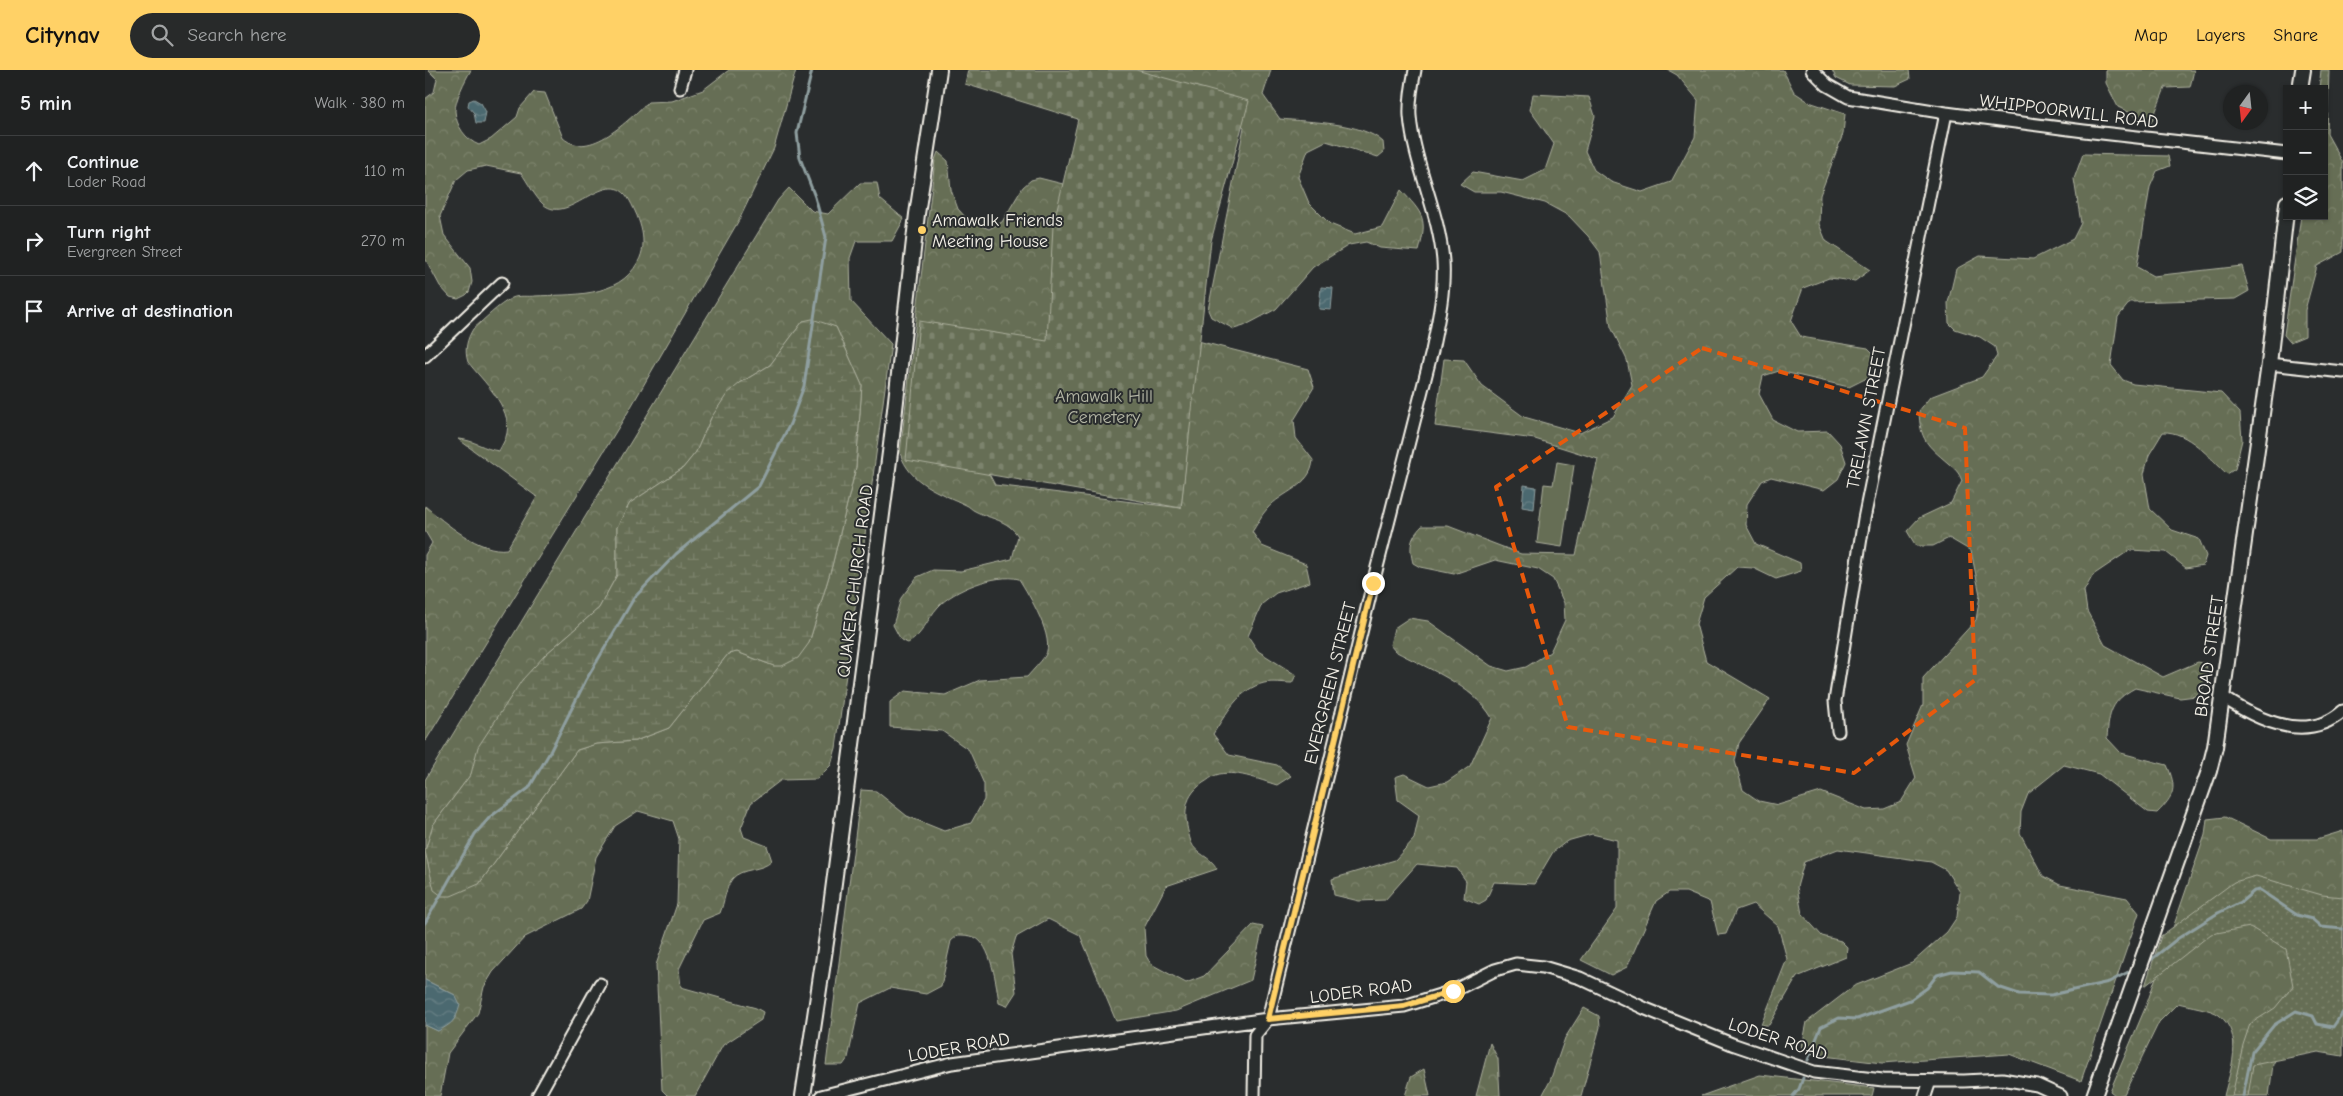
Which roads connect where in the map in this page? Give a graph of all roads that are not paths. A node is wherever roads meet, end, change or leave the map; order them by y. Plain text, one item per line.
1 (685, 70) edge
2 (939, 70) edge
3 (1415, 70) edge
4 (1812, 70) edge
5 (2303, 70) edge
6 (2301, 85) edge
7 (680, 88) dead end
8 (1946, 113) junction
9 (2283, 154) edge
10 (2285, 220) edge
11 (502, 283) dead end
12 (425, 356) edge
13 (2269, 364) junction
14 (2343, 372) edge
15 (2223, 697) junction
16 (2343, 711) edge
17 (1838, 731) dead end
18 (600, 984) dead end
19 (1268, 1019) junction
20 (1930, 1081) junction
21 (538, 1096) edge
22 (803, 1096) edge
23 (821, 1096) edge
24 (1254, 1096) edge
25 (1925, 1096) edge
26 (2061, 1096) edge
27 (2094, 1096) edge

1 - 7 street
2 - 22 street, QUAKER CHURCH ROAD
3 - 19 street, EVERGREEN STREET
4 - 8 street, WHIPPOORWILL ROAD
5 - 6 street
8 - 9 street, WHIPPOORWILL ROAD
8 - 17 street, TRELAWN STREET
10 - 13 street, BROAD STREET
11 - 12 street
13 - 14 street
13 - 15 street, BROAD STREET
15 - 16 street
15 - 27 street, BROAD STREET
18 - 21 street
19 - 20 street, LODER ROAD
19 - 23 street, LODER ROAD
19 - 24 street, EVERGREEN STREET
20 - 25 street
20 - 26 street, LODER ROAD

